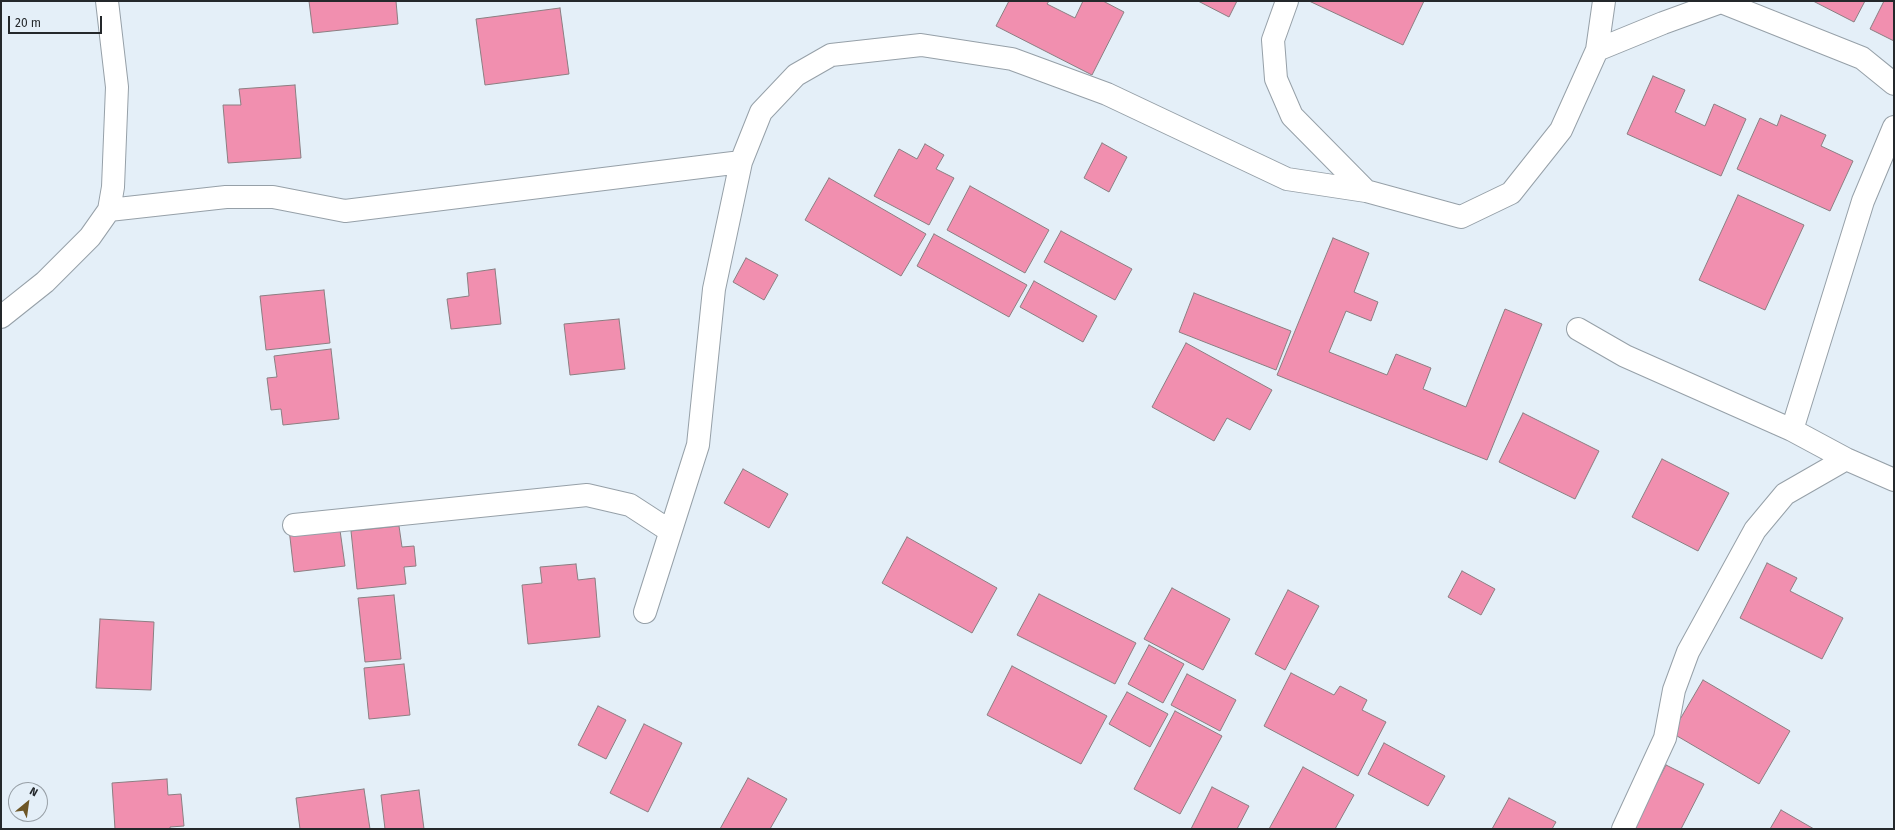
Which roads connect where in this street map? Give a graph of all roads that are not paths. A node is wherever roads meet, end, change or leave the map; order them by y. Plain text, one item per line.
1 (107, 1) edge
2 (1287, 1) edge
3 (1604, 1) edge
4 (1720, 2) edge
5 (1597, 50) junction
6 (1894, 84) edge
7 (1894, 128) edge
8 (740, 162) junction
9 (1366, 191) junction
10 (109, 210) junction
11 (1, 317) edge
12 (1578, 329) dead end
13 (1792, 430) junction
14 (1846, 459) junction
15 (1894, 480) edge
16 (294, 526) dead end
17 (670, 531) junction
18 (645, 612) dead end
19 (1622, 829) edge

1 - 10 street
2 - 9 street
3 - 5 street
4 - 5 street
4 - 6 street
5 - 9 street
7 - 13 street
8 - 9 street
8 - 10 street
8 - 17 street
10 - 11 street
12 - 13 street
13 - 14 street
14 - 15 street
14 - 19 street
16 - 17 street
17 - 18 street

